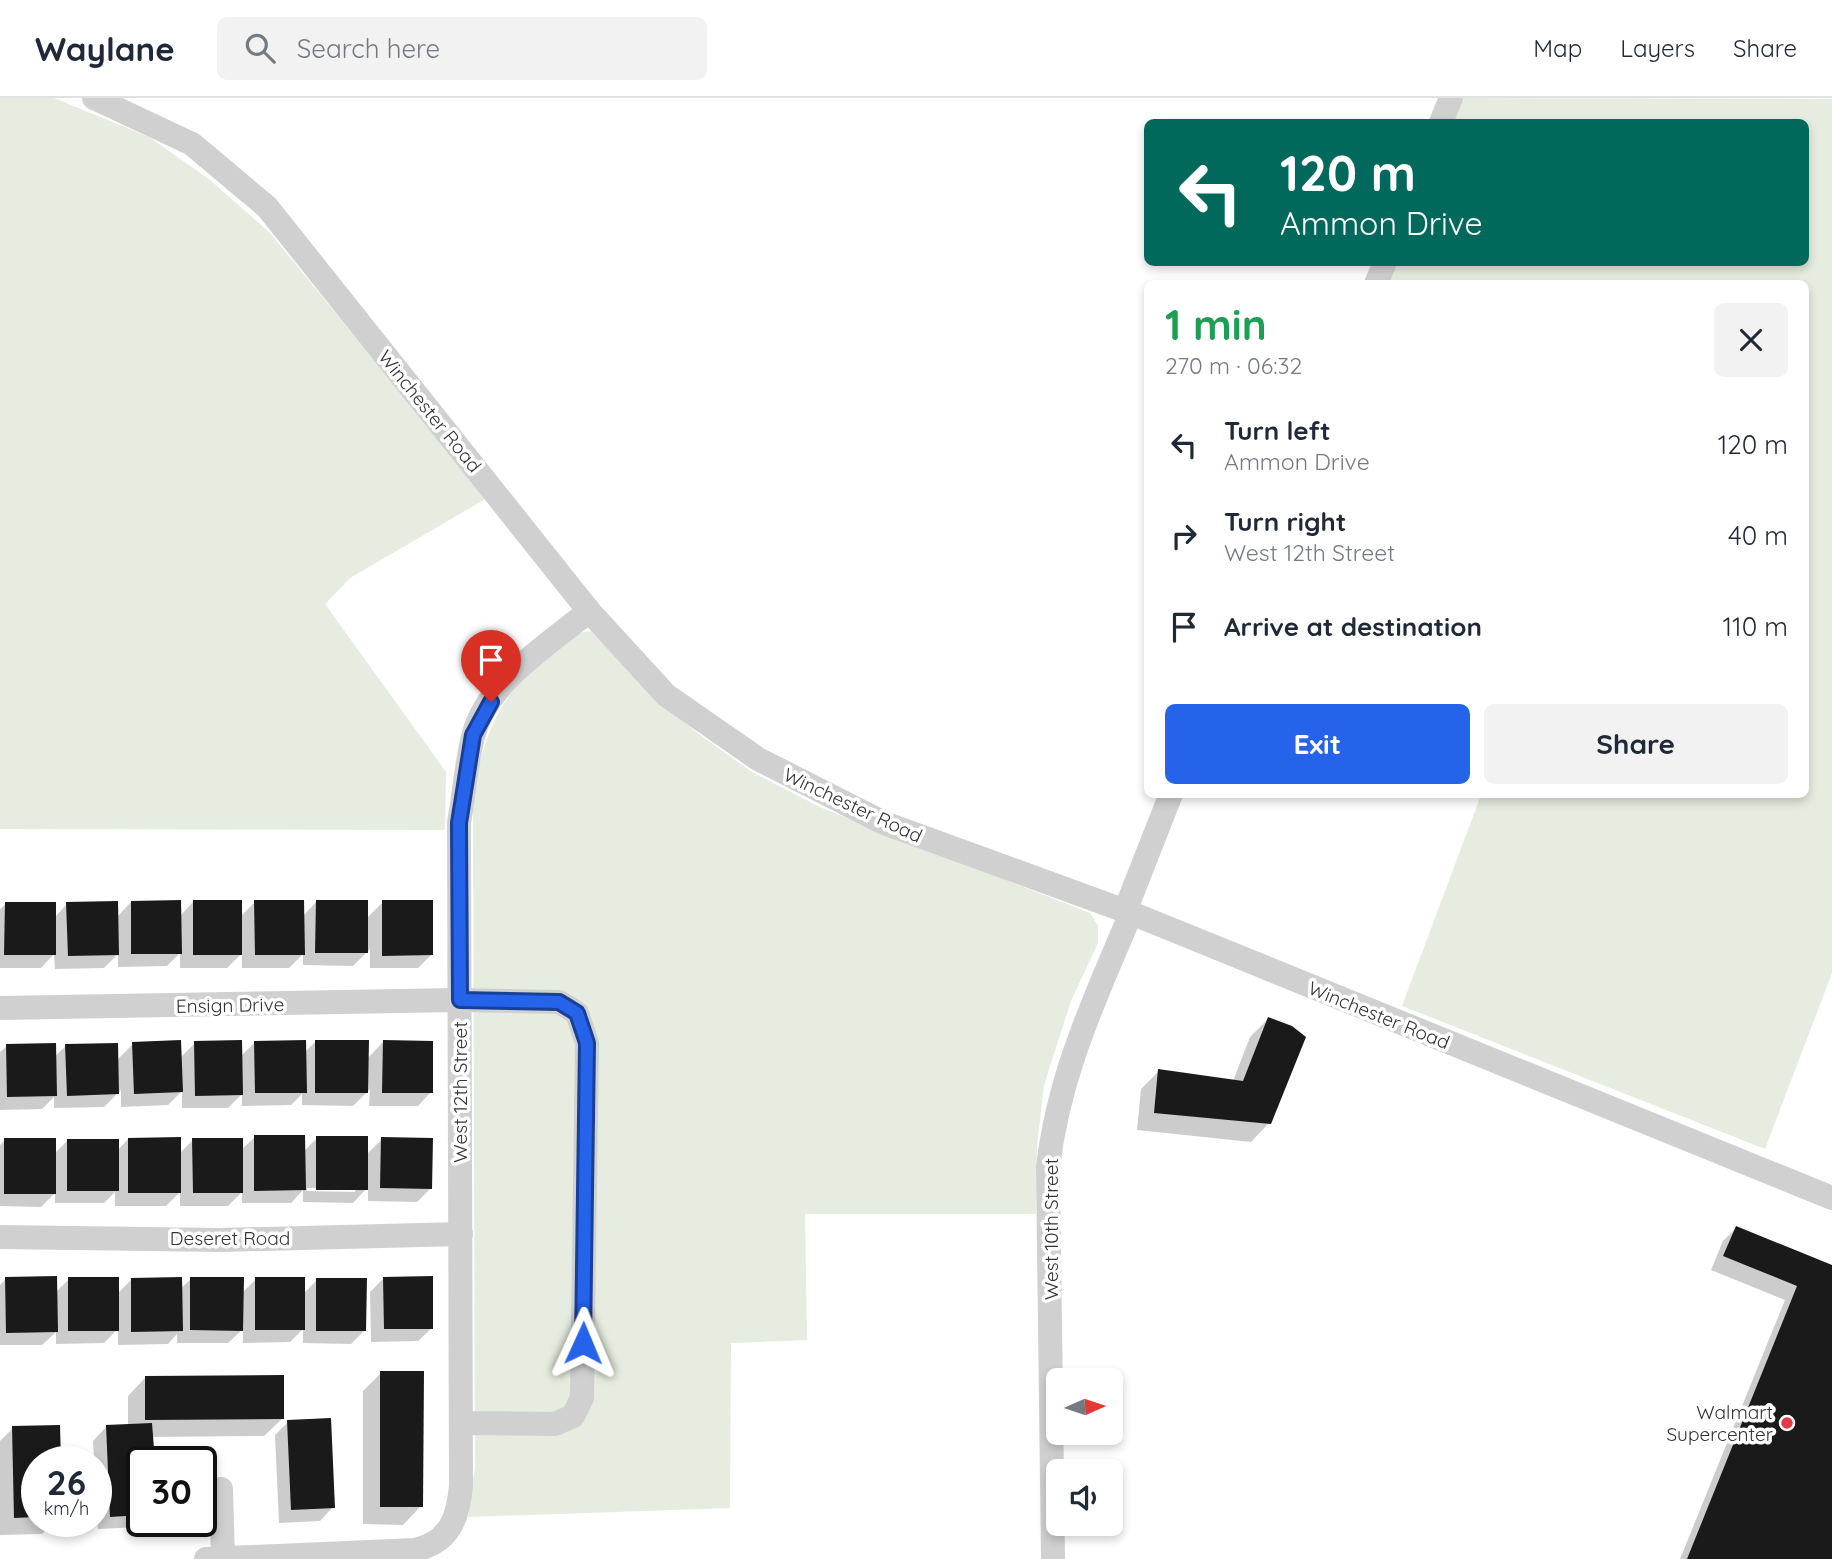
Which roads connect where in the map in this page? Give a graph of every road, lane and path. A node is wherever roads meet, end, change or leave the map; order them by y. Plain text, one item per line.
1 (94, 98) edge
2 (1451, 98) edge
3 (1442, 119) edge
4 (589, 611) junction
5 (1170, 798) edge
6 (1128, 912) junction
7 (460, 1000) junction
8 (0, 1008) edge
9 (1832, 1198) edge
10 (461, 1234) junction
11 (0, 1237) edge
12 (462, 1423) junction
13 (221, 1489) dead end
14 (354, 1556) edge
15 (206, 1559) edge
16 (223, 1559) edge
17 (1053, 1559) edge

1 - 4 street, Winchester Road
2 - 3 street
4 - 6 street, Winchester Road
4 - 7 street, West 12th Street
5 - 6 street, West 10th Street
6 - 9 street, Winchester Road
6 - 17 street, West 10th Street
7 - 8 street, Ensign Drive
7 - 10 street, West 12th Street
7 - 12 street, Ensign Drive
10 - 11 street, Deseret Road
10 - 12 street, West 12th Street
12 - 14 street, West 12th Street
13 - 16 street
14 - 16 street, West 12th Street
15 - 16 street, West 12th Street

